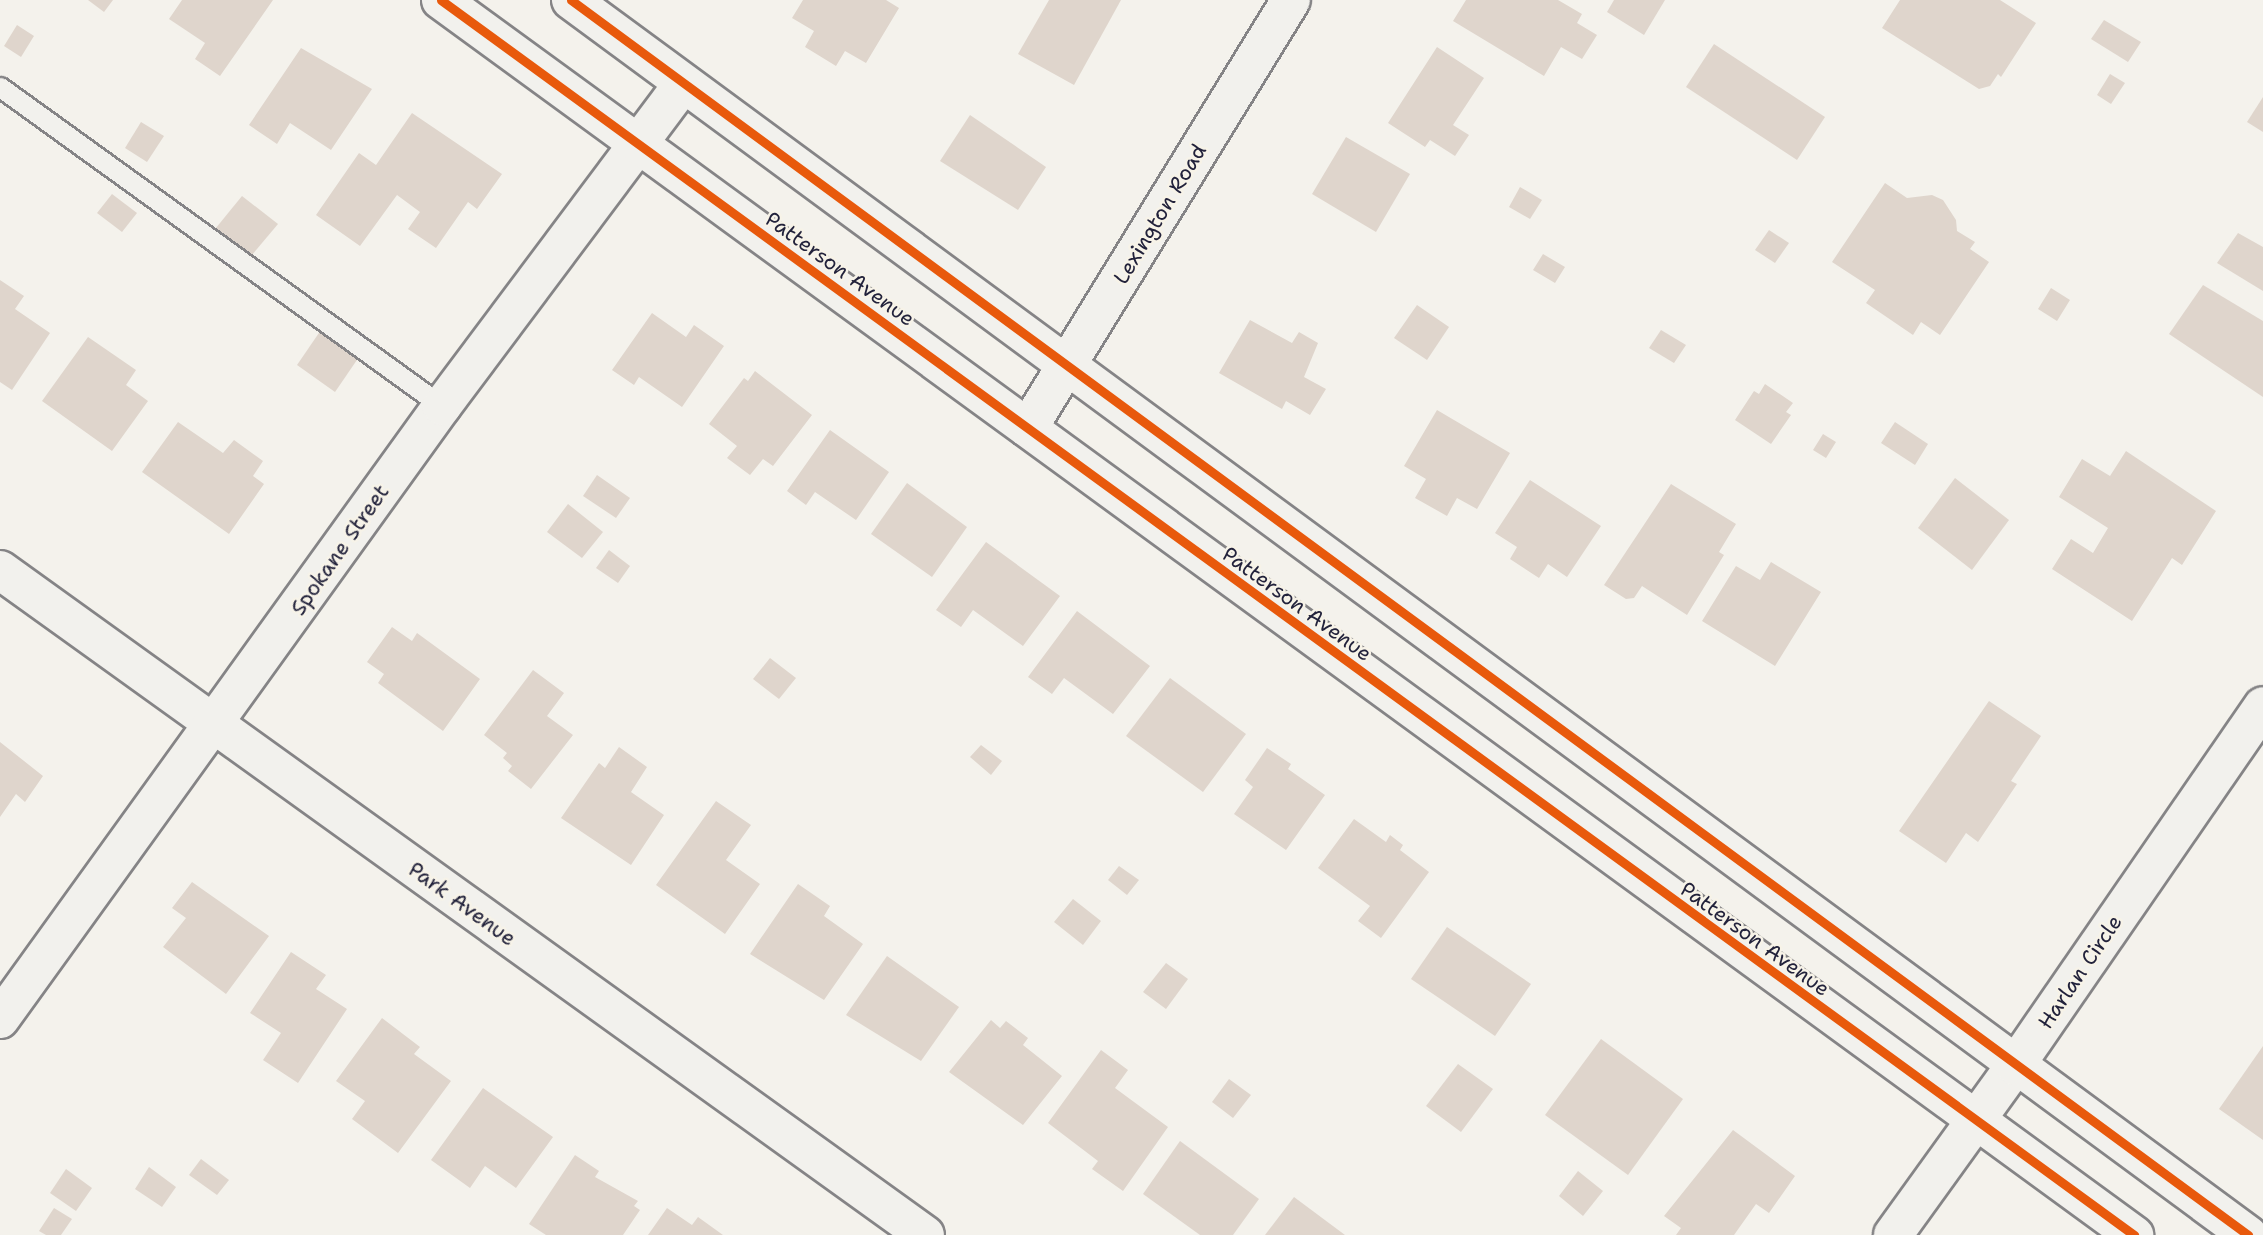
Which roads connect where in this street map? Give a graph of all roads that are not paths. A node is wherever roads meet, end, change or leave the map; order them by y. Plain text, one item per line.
1 (441, 0) edge
2 (571, 0) edge
3 (1291, 0) edge
4 (683, 84) junction
5 (0, 88) edge
6 (639, 144) junction
7 (1066, 369) junction
8 (442, 406) junction
9 (1028, 428) junction
10 (0, 570) edge
11 (2263, 706) edge
12 (214, 726) junction
13 (0, 1019) edge
14 (2015, 1066) junction
15 (1975, 1121) junction
16 (925, 1235) edge
17 (1893, 1235) edge
18 (2134, 1235) edge
19 (2248, 1235) edge

1 - 6 main road, Patterson Avenue
2 - 4 main road
3 - 7 main road, Lexington Road
4 - 6 main road, Spokane Street
4 - 7 main road
5 - 8 lane
6 - 8 main road, Spokane Street
6 - 9 main road, Patterson Avenue
7 - 9 main road, Lexington Road
7 - 14 main road
8 - 12 main road, Spokane Street
9 - 15 main road, Patterson Avenue
10 - 12 main road, Park Avenue
11 - 14 main road, Harlan Circle
12 - 13 main road, Spokane Street
12 - 16 main road, Park Avenue
14 - 15 main road, Harlan Circle
14 - 19 main road
15 - 17 main road, Harlan Circle
15 - 18 main road, Patterson Avenue

